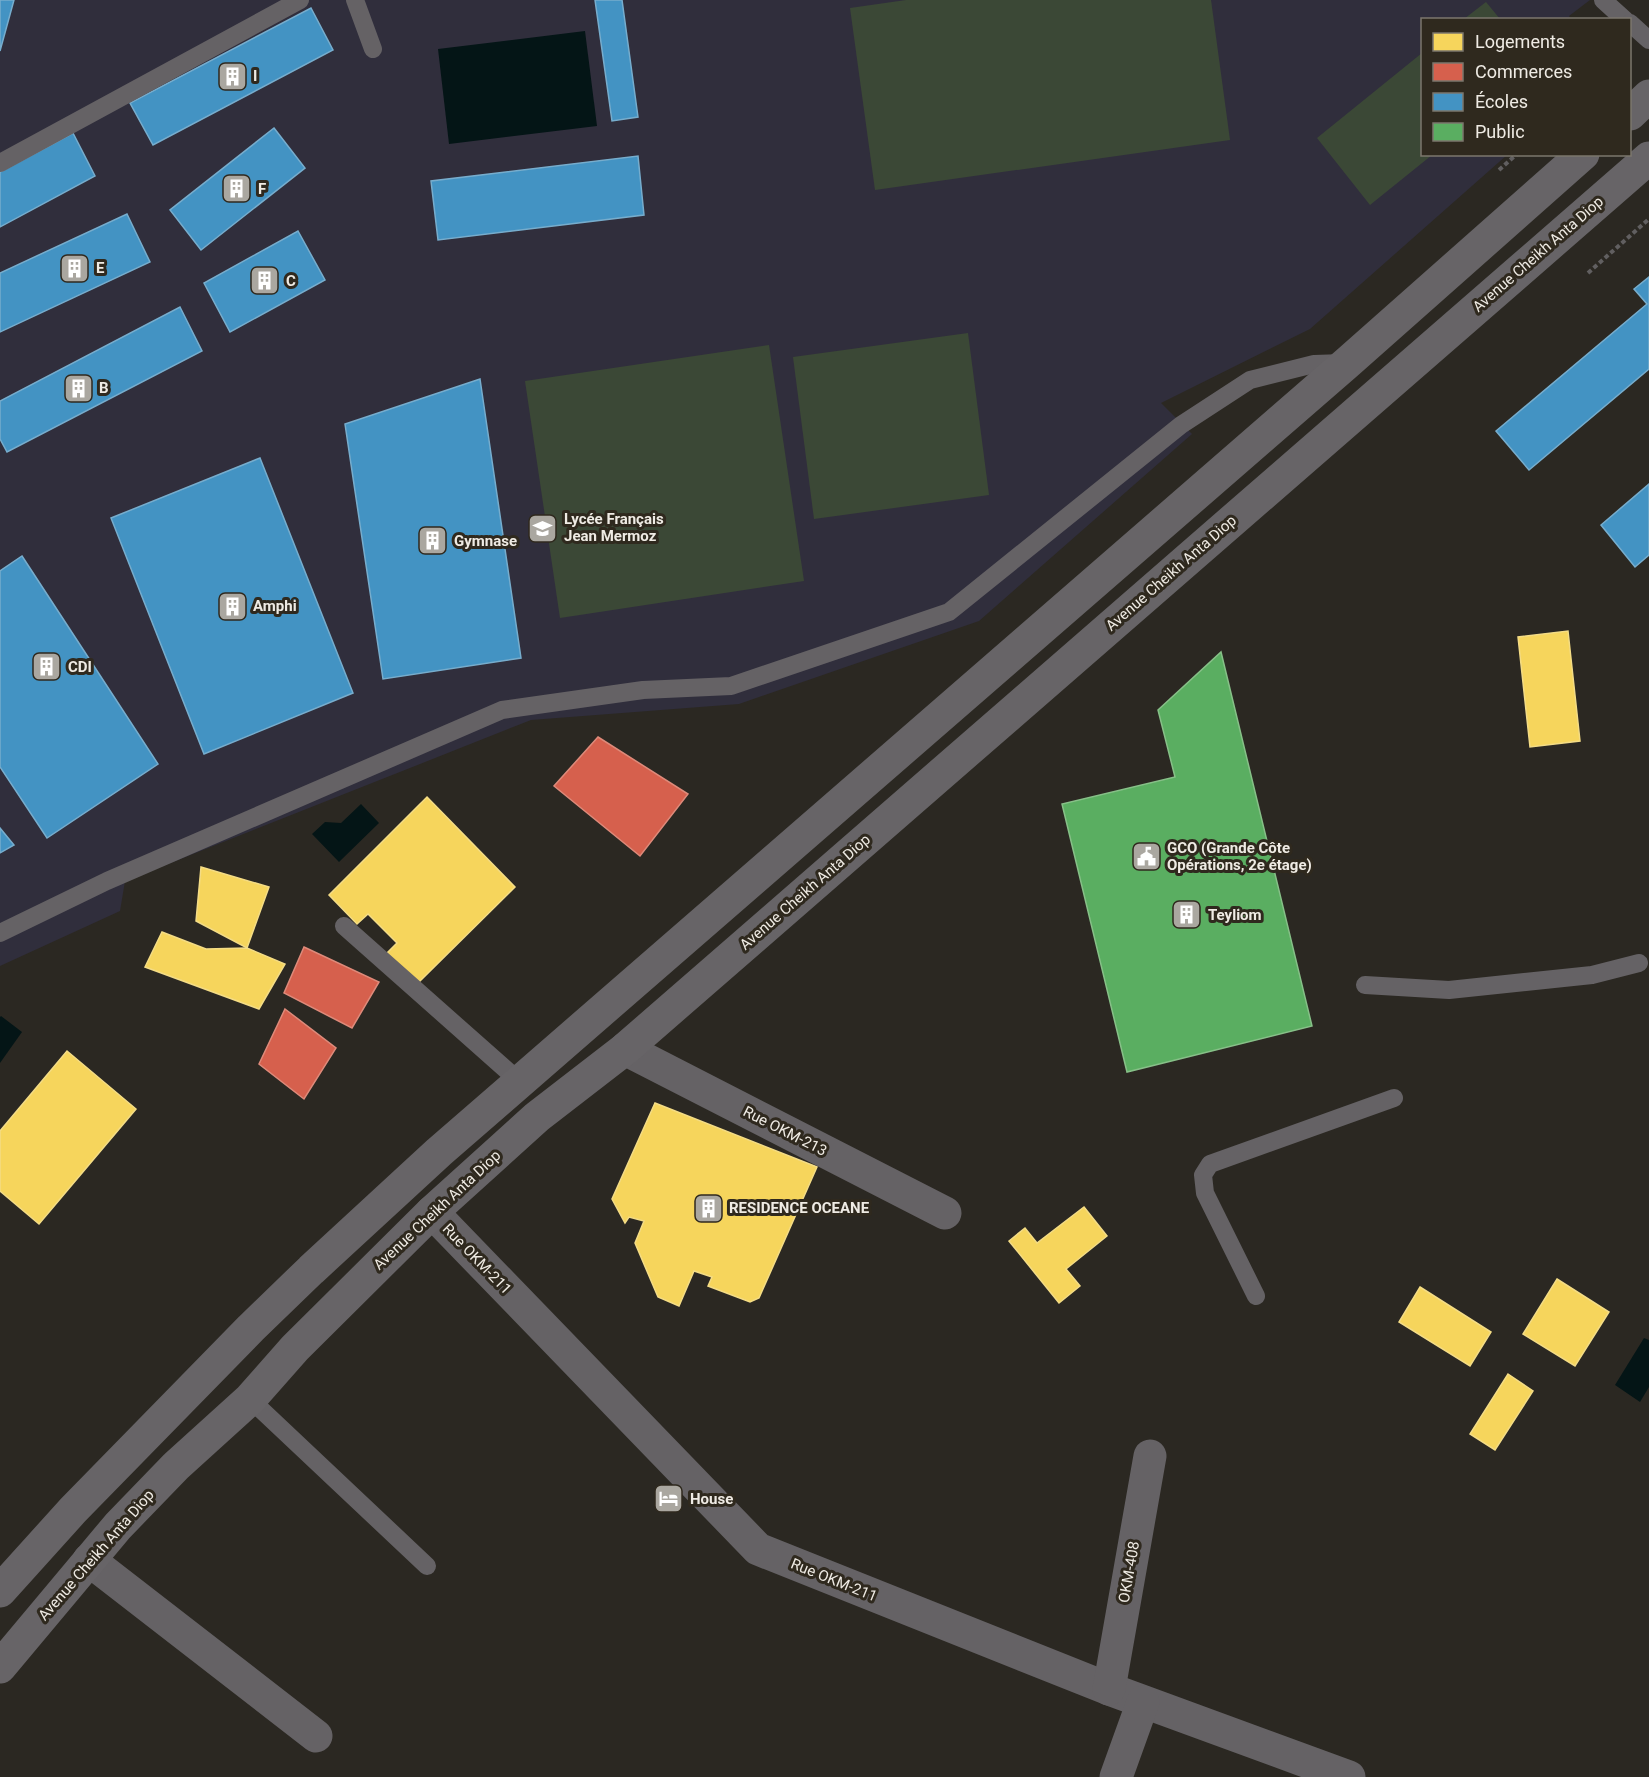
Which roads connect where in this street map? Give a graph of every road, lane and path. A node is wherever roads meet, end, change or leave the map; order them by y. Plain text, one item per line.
1 (300, 0) edge
2 (355, 0) edge
3 (1603, 0) edge
4 (1623, 18) edge
5 (1631, 25) edge
6 (1649, 40) edge
7 (372, 49) dead end
8 (1649, 96) edge
9 (1631, 112) edge
10 (1515, 156) edge
11 (1581, 156) edge
12 (1649, 158) edge
13 (0, 163) edge
14 (1499, 170) dead end
15 (1649, 219) edge
16 (1588, 273) dead end
17 (1347, 363) junction
18 (344, 926) dead end
19 (0, 933) edge
20 (1639, 963) dead end
21 (1365, 985) dead end
22 (625, 1049) junction
23 (520, 1082) junction
24 (1394, 1098) dead end
25 (432, 1212) junction
26 (945, 1213) dead end
27 (1256, 1296) dead end
28 (250, 1399) junction
29 (1150, 1456) dead end
30 (89, 1560) junction
31 (428, 1566) dead end
32 (0, 1590) edge
33 (0, 1666) edge
34 (1109, 1689) junction
35 (1143, 1702) junction
36 (316, 1736) dead end
37 (1116, 1777) edge
38 (1349, 1777) edge

1 - 13 lane
2 - 7 lane
3 - 4 lane
5 - 6 lane
8 - 9 street
10 - 14 path
11 - 17 street
12 - 22 street, Avenue Cheikh Anta Diop
15 - 16 path
17 - 19 lane
17 - 23 street
18 - 23 lane
20 - 21 lane
22 - 25 street, Avenue Cheikh Anta Diop
22 - 26 street, Rue OKM-213
23 - 32 street
24 - 27 lane
25 - 28 street, Avenue Cheikh Anta Diop
25 - 34 street, Rue OKM-211
28 - 30 street, Avenue Cheikh Anta Diop
28 - 31 lane
29 - 34 street, OKM-408
30 - 33 street, Avenue Cheikh Anta Diop
30 - 36 street
34 - 35 street, Rue OKM-211
35 - 37 street
35 - 38 street, Rue OKM-211

